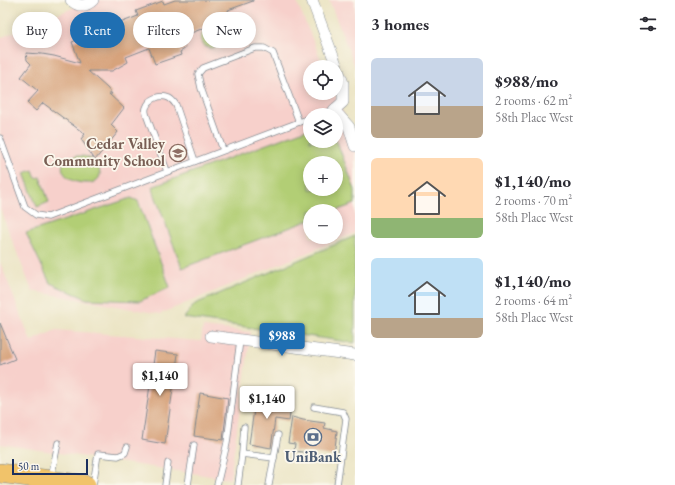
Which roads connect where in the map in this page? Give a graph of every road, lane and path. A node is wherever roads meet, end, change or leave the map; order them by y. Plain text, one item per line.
1 (71, 0) edge
2 (93, 0) edge
3 (312, 0) edge
4 (336, 108) edge
5 (303, 121) edge
6 (343, 121) edge
7 (299, 122) junction
8 (0, 138) edge
9 (355, 146) edge
10 (223, 150) junction
11 (195, 161) junction
12 (167, 171) junction
13 (211, 336) dead end
14 (240, 340) junction
15 (355, 355) edge
16 (314, 407) dead end
17 (244, 427) dead end
18 (278, 435) dead end
19 (58, 443) dead end
20 (194, 445) dead end
21 (127, 446) dead end
22 (242, 454) junction
23 (274, 458) junction
24 (168, 463) dead end
25 (8, 476) edge
26 (50, 482) edge
27 (86, 485) edge
28 (93, 485) edge
29 (165, 485) edge
30 (188, 485) edge
31 (217, 485) edge
32 (238, 485) edge
33 (269, 485) edge
34 (337, 485) edge

1 - 2 street
3 - 4 street
5 - 7 lane
6 - 9 street
7 - 10 lane
7 - 10 lane
8 - 12 lane
10 - 11 lane
11 - 12 lane
11 - 12 lane
13 - 14 street
14 - 15 street
14 - 31 lane
16 - 34 lane
17 - 22 lane
18 - 23 lane
19 - 26 lane
20 - 30 lane
21 - 28 lane
22 - 23 lane
22 - 32 lane
23 - 33 lane
24 - 29 lane
25 - 26 highway
26 - 27 highway

